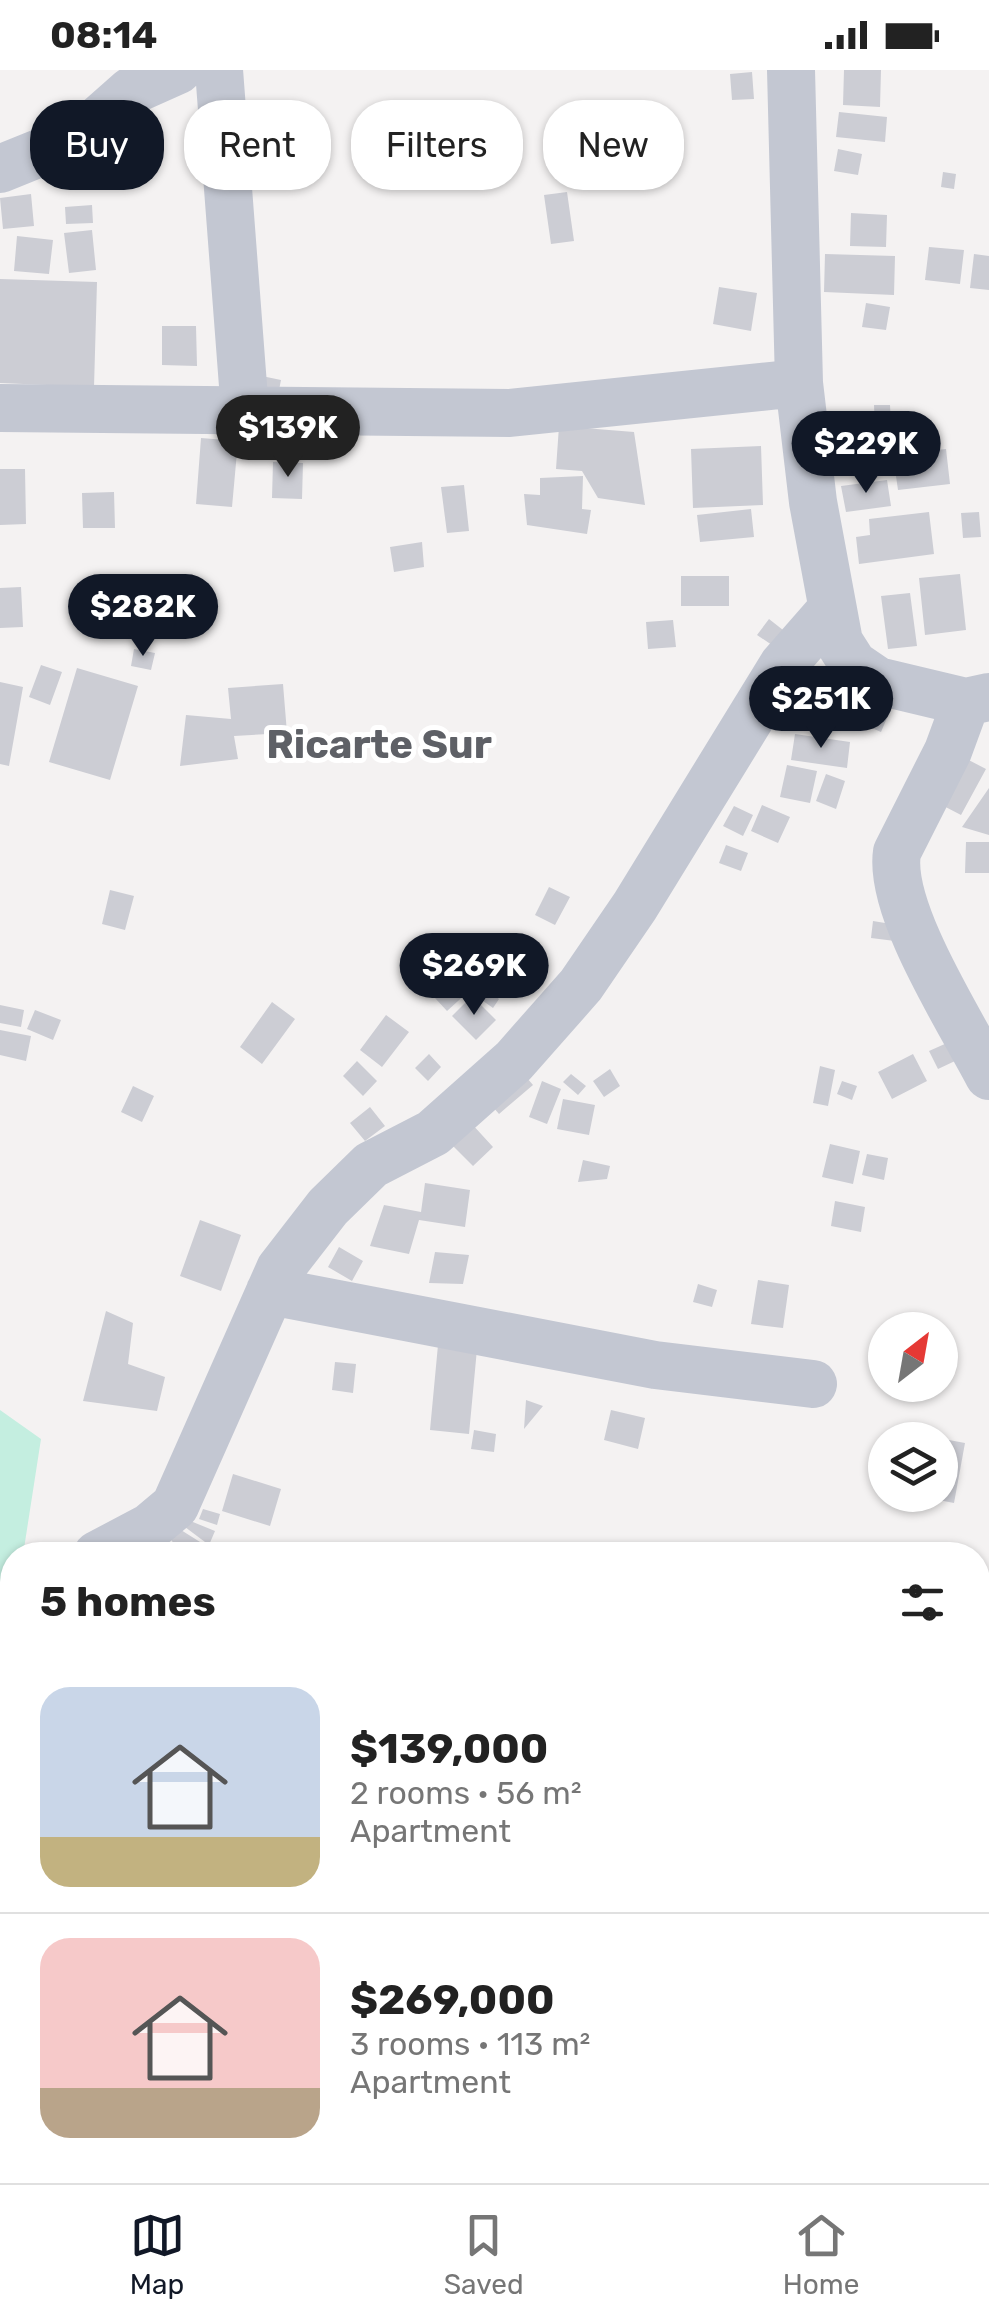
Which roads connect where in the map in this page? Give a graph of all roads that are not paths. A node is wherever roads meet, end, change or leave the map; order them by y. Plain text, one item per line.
1 (178, 70) edge
2 (220, 70) edge
3 (792, 70) edge
4 (0, 169) edge
5 (799, 383) junction
6 (0, 408) edge
7 (245, 412) junction
8 (832, 609) junction
9 (978, 700) edge
10 (989, 1076) edge
11 (270, 1291) junction
12 (813, 1384) dead end
13 (122, 1542) edge

1 - 4 street
2 - 7 street
3 - 5 street
5 - 7 street
5 - 8 street
6 - 7 street
8 - 9 street
8 - 11 street
9 - 10 street
11 - 12 street
11 - 13 street

